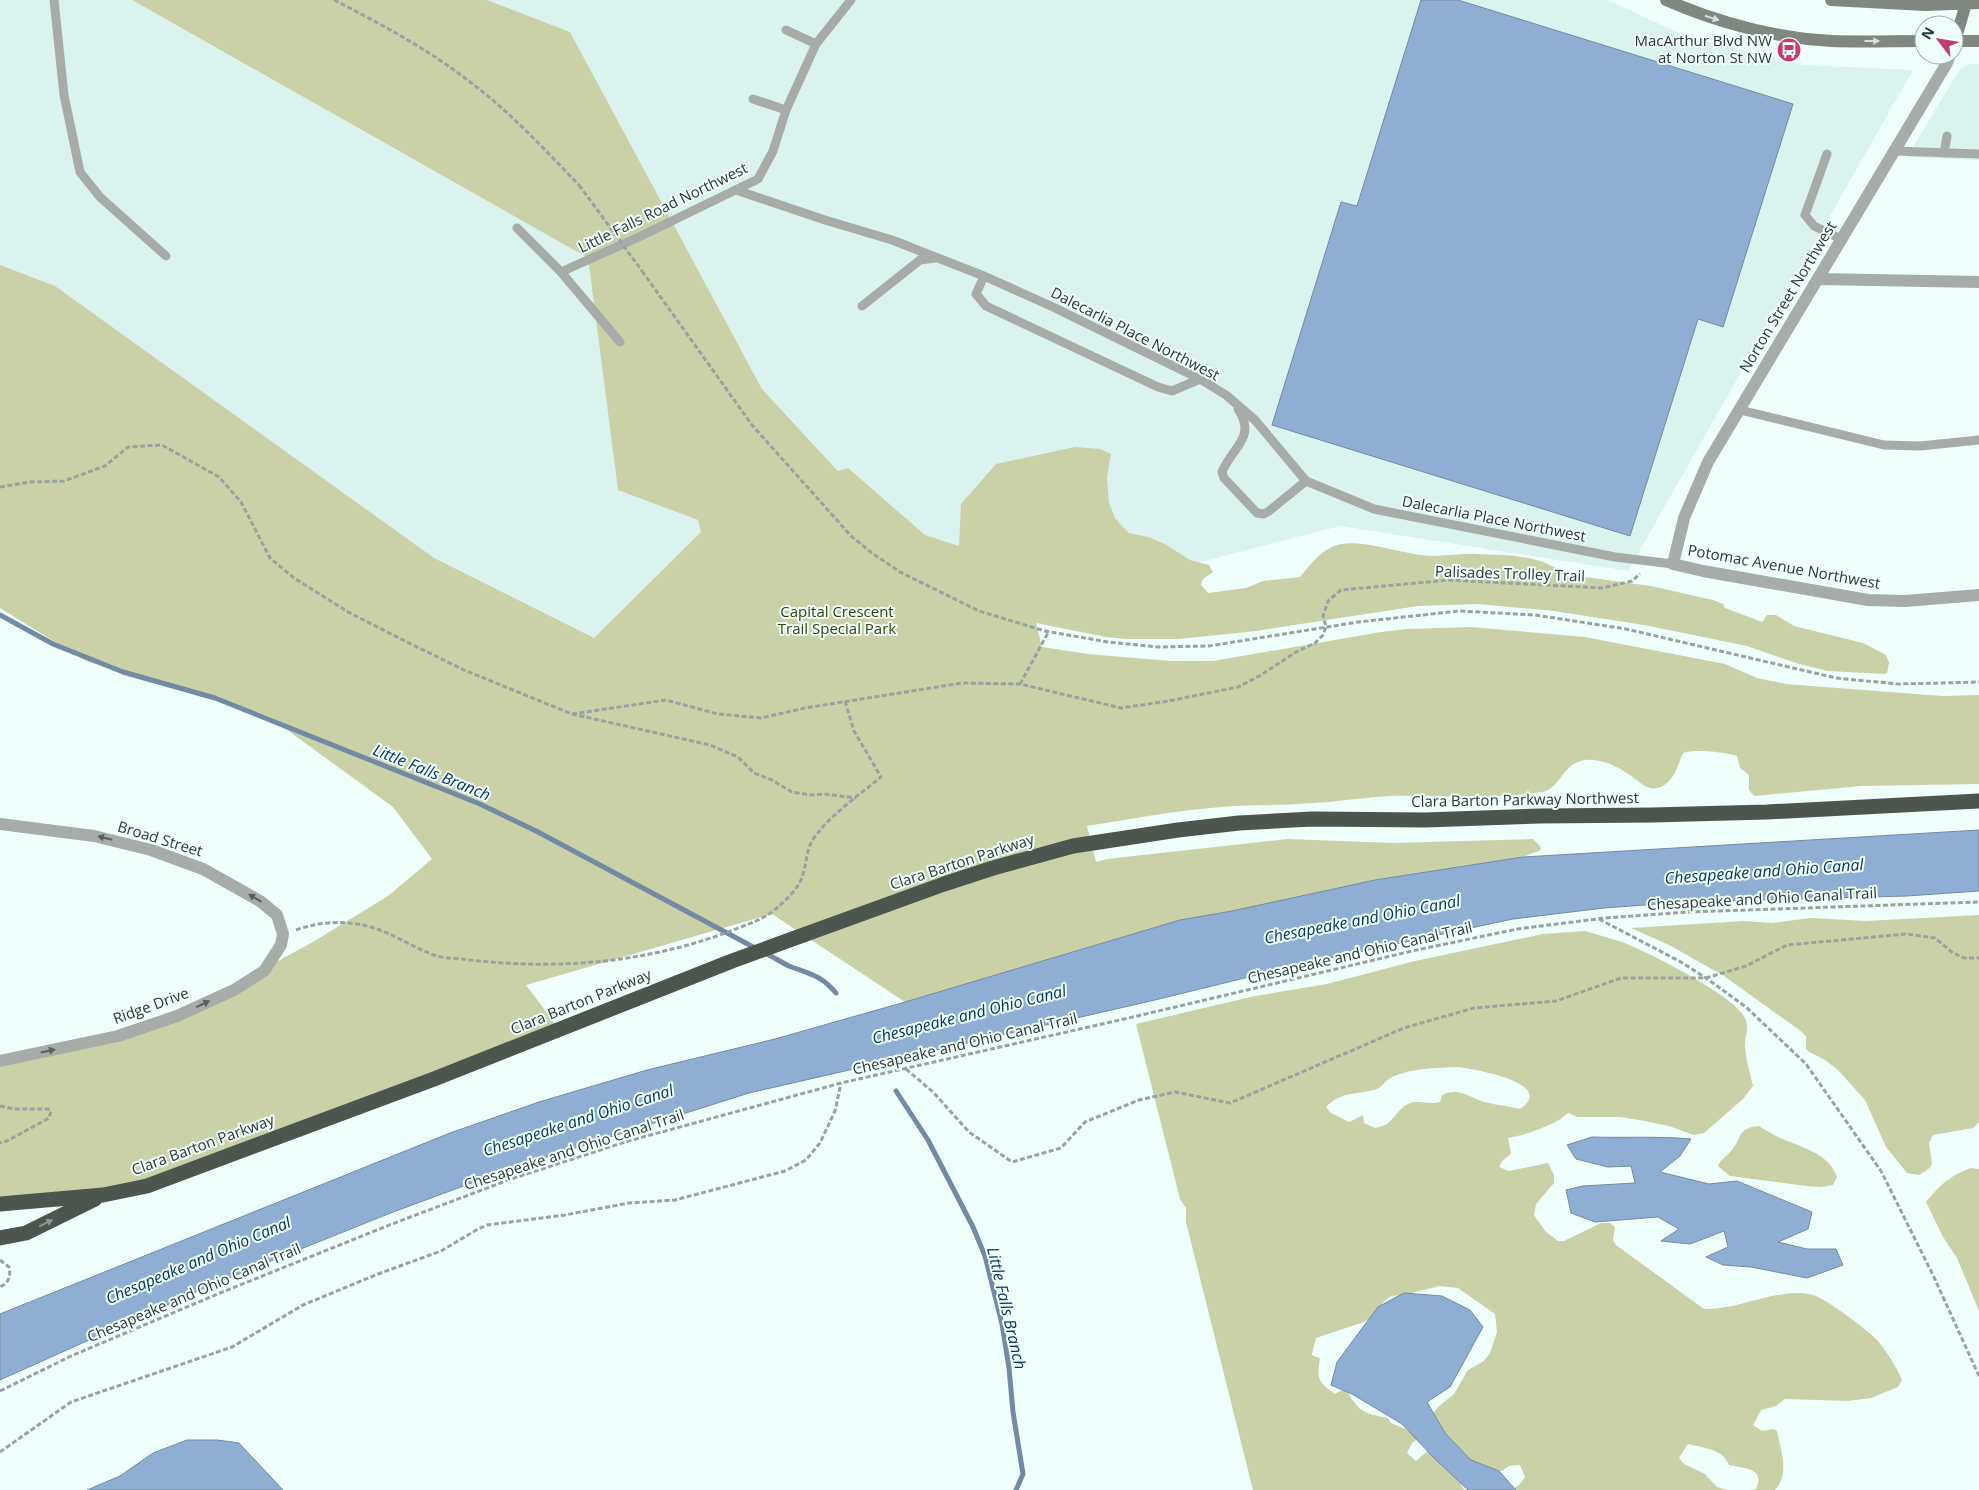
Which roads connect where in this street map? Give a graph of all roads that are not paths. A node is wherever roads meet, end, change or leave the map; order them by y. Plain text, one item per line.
1 (54, 0) edge
2 (851, 0) edge
3 (1666, 0) edge
4 (1831, 0) edge
5 (1966, 1) edge
6 (1979, 3) edge
7 (1962, 15) edge
8 (786, 30) dead end
9 (1914, 41) edge
10 (1964, 42) edge
11 (1979, 42) edge
12 (816, 44) junction
13 (1946, 65) edge
14 (753, 99) dead end
15 (786, 110) junction
16 (1947, 136) dead end
17 (1895, 151) junction
18 (1827, 154) dead end
19 (1944, 154) junction
20 (1979, 154) edge
21 (736, 190) junction
22 (517, 228) dead end
23 (1841, 239) junction
24 (166, 256) dead end
25 (935, 258) junction
26 (561, 272) junction
27 (984, 276) junction
28 (1819, 279) junction
29 (1979, 282) edge
30 (862, 306) dead end
31 (620, 342) dead end
32 (1200, 379) junction
33 (1231, 400) junction
34 (1740, 410) junction
35 (1979, 440) edge
36 (1306, 481) junction
37 (1673, 564) junction
38 (1979, 594) edge
39 (1979, 801) edge
40 (0, 824) edge
41 (1073, 846) joint
42 (283, 934) joint
43 (0, 1061) edge
44 (103, 1196) junction
45 (0, 1204) edge
46 (0, 1238) edge

1 - 24 lane
2 - 12 lane, Little Falls Road Northwest
3 -> 9 main road
4 - 5 main road
5 - 6 main road
5 - 7 main road
8 - 12 lane
10 - 11 main road
12 - 15 lane, Little Falls Road Northwest
13 - 17 street, Norton Street Northwest
14 - 15 lane
15 - 21 lane, Little Falls Road Northwest
16 - 19 lane
17 - 19 lane
17 - 23 street, Norton Street Northwest
18 - 23 lane
19 - 20 lane
21 - 25 lane, Dalecarlia Place Northwest
21 - 26 lane, Little Falls Road Northwest
22 - 26 lane
23 - 28 street, Norton Street Northwest
25 - 27 lane, Dalecarlia Place Northwest
25 - 30 lane
26 - 31 lane
27 - 32 lane, Dalecarlia Place Northwest
27 - 32 lane
28 - 29 street
28 - 34 street, Norton Street Northwest
32 - 33 lane, Dalecarlia Place Northwest
33 - 36 lane, Dalecarlia Place Northwest
33 - 36 lane
34 - 35 lane
34 - 37 street, Norton Street Northwest
36 - 37 lane, Dalecarlia Place Northwest
37 - 38 street, Potomac Avenue Northwest
39 - 41 highway, Clara Barton Parkway Northwest
42 -> 40 street, Broad Street
41 - 44 highway, Clara Barton Parkway
43 -> 42 street, Ridge Drive
44 - 45 highway, Clara Barton Parkway
46 -> 44 highway, Clara Barton Parkway

